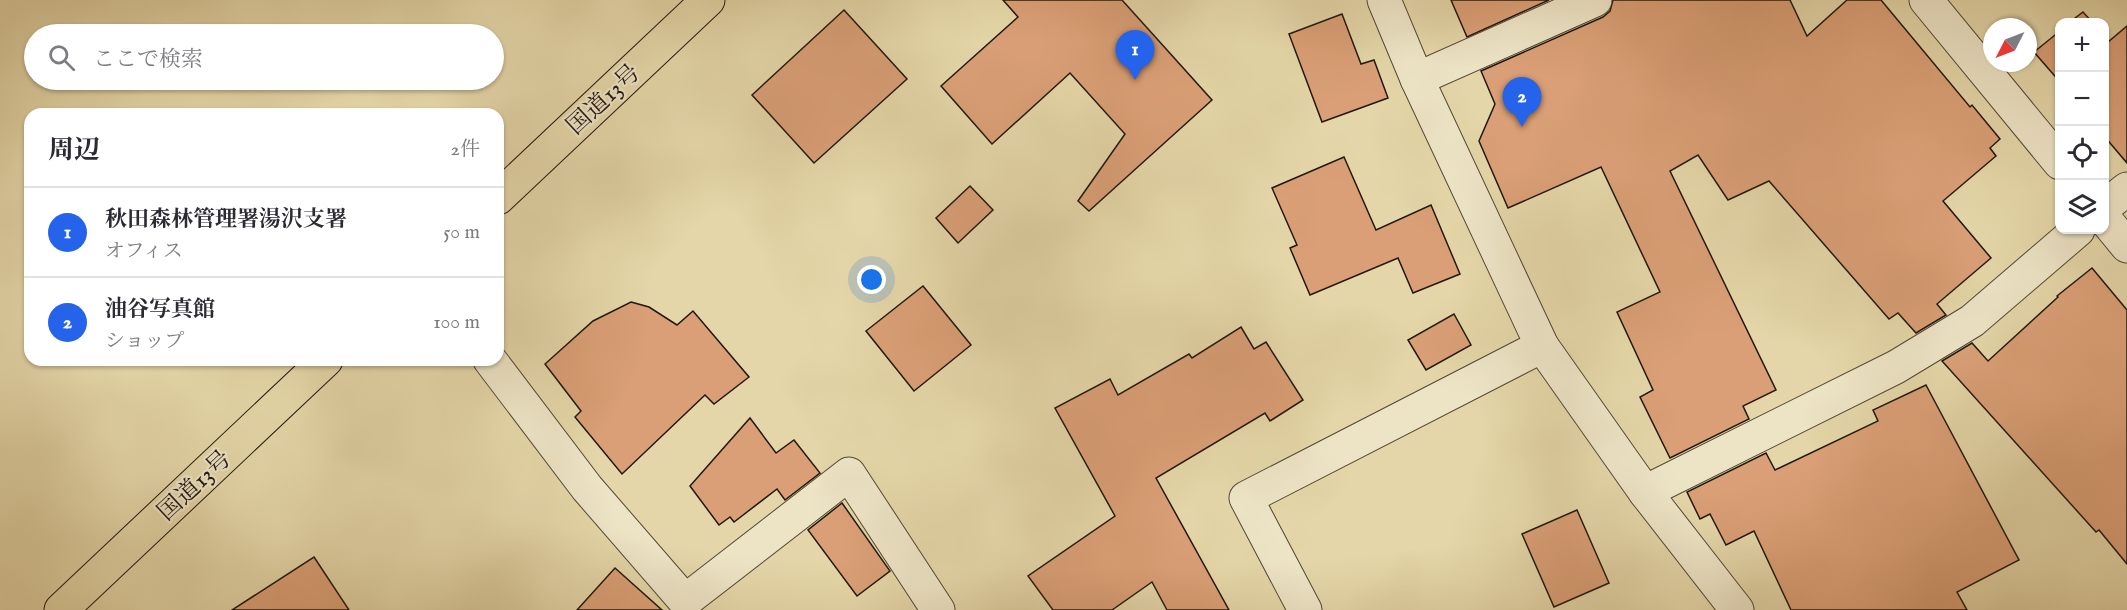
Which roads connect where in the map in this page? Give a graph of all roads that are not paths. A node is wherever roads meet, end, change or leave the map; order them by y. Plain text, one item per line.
1 (708, 0) edge
2 (1384, 0) edge
3 (1595, 0) edge
4 (1926, 0) edge
5 (1417, 79) junction
6 (2055, 157) edge
7 (2127, 189) edge
8 (504, 192) edge
9 (2109, 203) edge
10 (2109, 224) edge
11 (2073, 234) edge
12 (2127, 246) edge
13 (1542, 346) junction
14 (320, 366) edge
15 (495, 366) edge
16 (1645, 492) junction
17 (681, 606) edge
18 (61, 610) edge
19 (938, 610) edge
20 (1305, 610) edge
21 (1737, 610) edge

1 - 8 highway, 国道13号
2 - 5 street
3 - 5 street
4 - 6 street
5 - 13 street
7 - 9 street
10 - 12 street
11 - 16 street
13 - 16 street
13 - 20 street
14 - 18 highway, 国道13号
15 - 17 street
16 - 21 street
17 - 19 street

